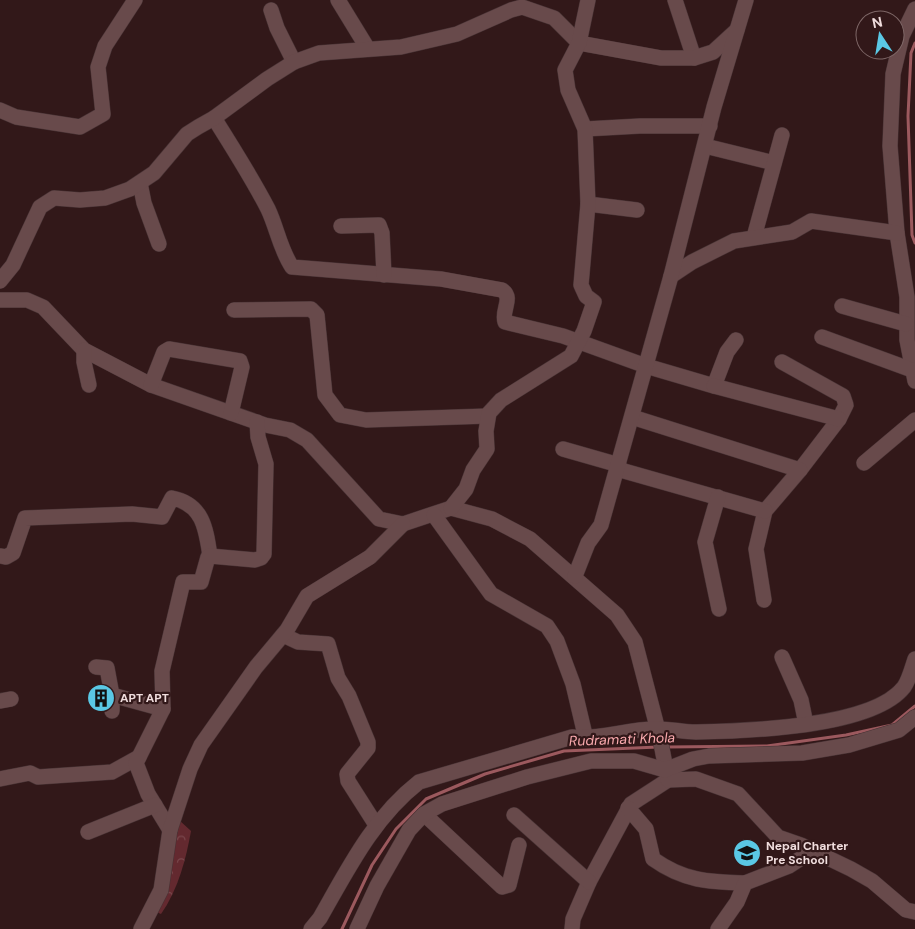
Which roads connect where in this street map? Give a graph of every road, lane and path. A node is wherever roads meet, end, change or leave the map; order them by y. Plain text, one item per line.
1 (136, 0) edge
2 (338, 0) edge
3 (588, 0) edge
4 (675, 0) edge
5 (746, 0) edge
6 (915, 8) edge
7 (271, 10) dead end
8 (736, 30) junction
9 (579, 43) junction
10 (368, 49) junction
11 (694, 58) junction
12 (294, 62) junction
13 (0, 110) edge
14 (214, 118) junction
15 (710, 126) junction
16 (585, 129) junction
17 (782, 135) dead end
18 (705, 146) junction
19 (774, 163) junction
20 (140, 183) junction
21 (588, 204) junction
22 (637, 210) dead end
23 (341, 226) dead end
24 (897, 233) junction
25 (754, 237) junction
26 (159, 244) dead end
27 (384, 275) junction
28 (671, 276) junction
29 (0, 282) edge
30 (0, 300) edge
31 (842, 306) dead end
32 (234, 310) dead end
33 (906, 324) junction
34 (822, 337) dead end
35 (736, 340) dead end
36 (578, 341) junction
37 (84, 350) junction
38 (782, 362) dead end
39 (646, 366) junction
40 (914, 376) edge
41 (89, 385) dead end
42 (151, 385) junction
43 (714, 386) junction
44 (231, 413) junction
45 (488, 416) junction
46 (632, 417) junction
47 (839, 419) junction
48 (915, 420) edge
49 (257, 422) junction
50 (563, 450) dead end
51 (864, 463) dead end
52 (618, 467) junction
53 (800, 470) junction
54 (718, 497) junction
55 (451, 508) junction
56 (765, 511) junction
57 (434, 515) junction
58 (403, 524) junction
59 (0, 556) edge
60 (210, 556) junction
61 (575, 576) junction
62 (764, 600) dead end
63 (719, 609) dead end
64 (283, 635) junction
65 (782, 657) dead end
66 (915, 659) edge
67 (96, 667) dead end
68 (163, 708) junction
69 (915, 717) edge
70 (806, 724) junction
71 (659, 733) junction
72 (586, 738) junction
73 (139, 757) junction
74 (665, 770) junction
75 (0, 779) edge
76 (155, 805) junction
77 (628, 808) junction
78 (424, 814) junction
79 (514, 815) dead end
80 (376, 824) junction
81 (170, 830) junction
82 (88, 832) dead end
83 (519, 846) dead end
84 (812, 852) junction
85 (589, 882) junction
86 (745, 883) junction
87 (915, 912) edge
88 (141, 929) edge
89 (311, 929) edge
90 (357, 929) edge
91 (572, 929) edge
92 (718, 929) edge

1 - 13 street
2 - 10 street
3 - 9 street
4 - 11 street
5 - 8 street
6 - 24 street
7 - 12 street
8 - 11 street
8 - 15 street
9 - 10 street
9 - 11 street
9 - 16 street
10 - 12 street
12 - 14 street
14 - 20 street
14 - 27 street
15 - 16 street
15 - 18 street
16 - 21 street
17 - 19 street
18 - 19 street
18 - 28 street
19 - 25 street
20 - 26 street
20 - 29 street
21 - 22 street
21 - 36 street
23 - 27 street
24 - 25 street
24 - 33 street
25 - 28 street
27 - 36 street
28 - 39 street
30 - 37 street
31 - 33 street
32 - 45 street
33 - 40 street
34 - 40 street
35 - 43 street
36 - 39 street
36 - 45 street
37 - 41 street
37 - 42 street
38 - 47 street
39 - 43 street
39 - 46 street
42 - 44 street
42 - 44 street
43 - 47 street
44 - 49 street
45 - 55 street
46 - 52 street
46 - 53 street
47 - 53 street
48 - 51 street
49 - 58 street
49 - 60 street
50 - 52 street
52 - 54 street
52 - 61 street
53 - 56 street
54 - 56 street
54 - 63 street
55 - 57 street
55 - 61 street
56 - 62 street
57 - 58 street
57 - 72 street
58 - 64 street
59 - 60 street
60 - 68 street
61 - 71 street
64 - 80 street
64 - 81 street
65 - 70 street
66 - 70 street
67 - 68 street
68 - 73 street
69 - 74 street
70 - 71 street
71 - 72 street
71 - 74 street
72 - 80 street
73 - 75 street
73 - 76 street
74 - 77 street
74 - 78 street
74 - 84 street
76 - 81 street
76 - 82 street
77 - 85 street
77 - 86 street
78 - 83 street
78 - 90 street
79 - 85 street
80 - 89 street
81 - 88 street
84 - 86 street
84 - 87 street
85 - 91 street
86 - 92 street

